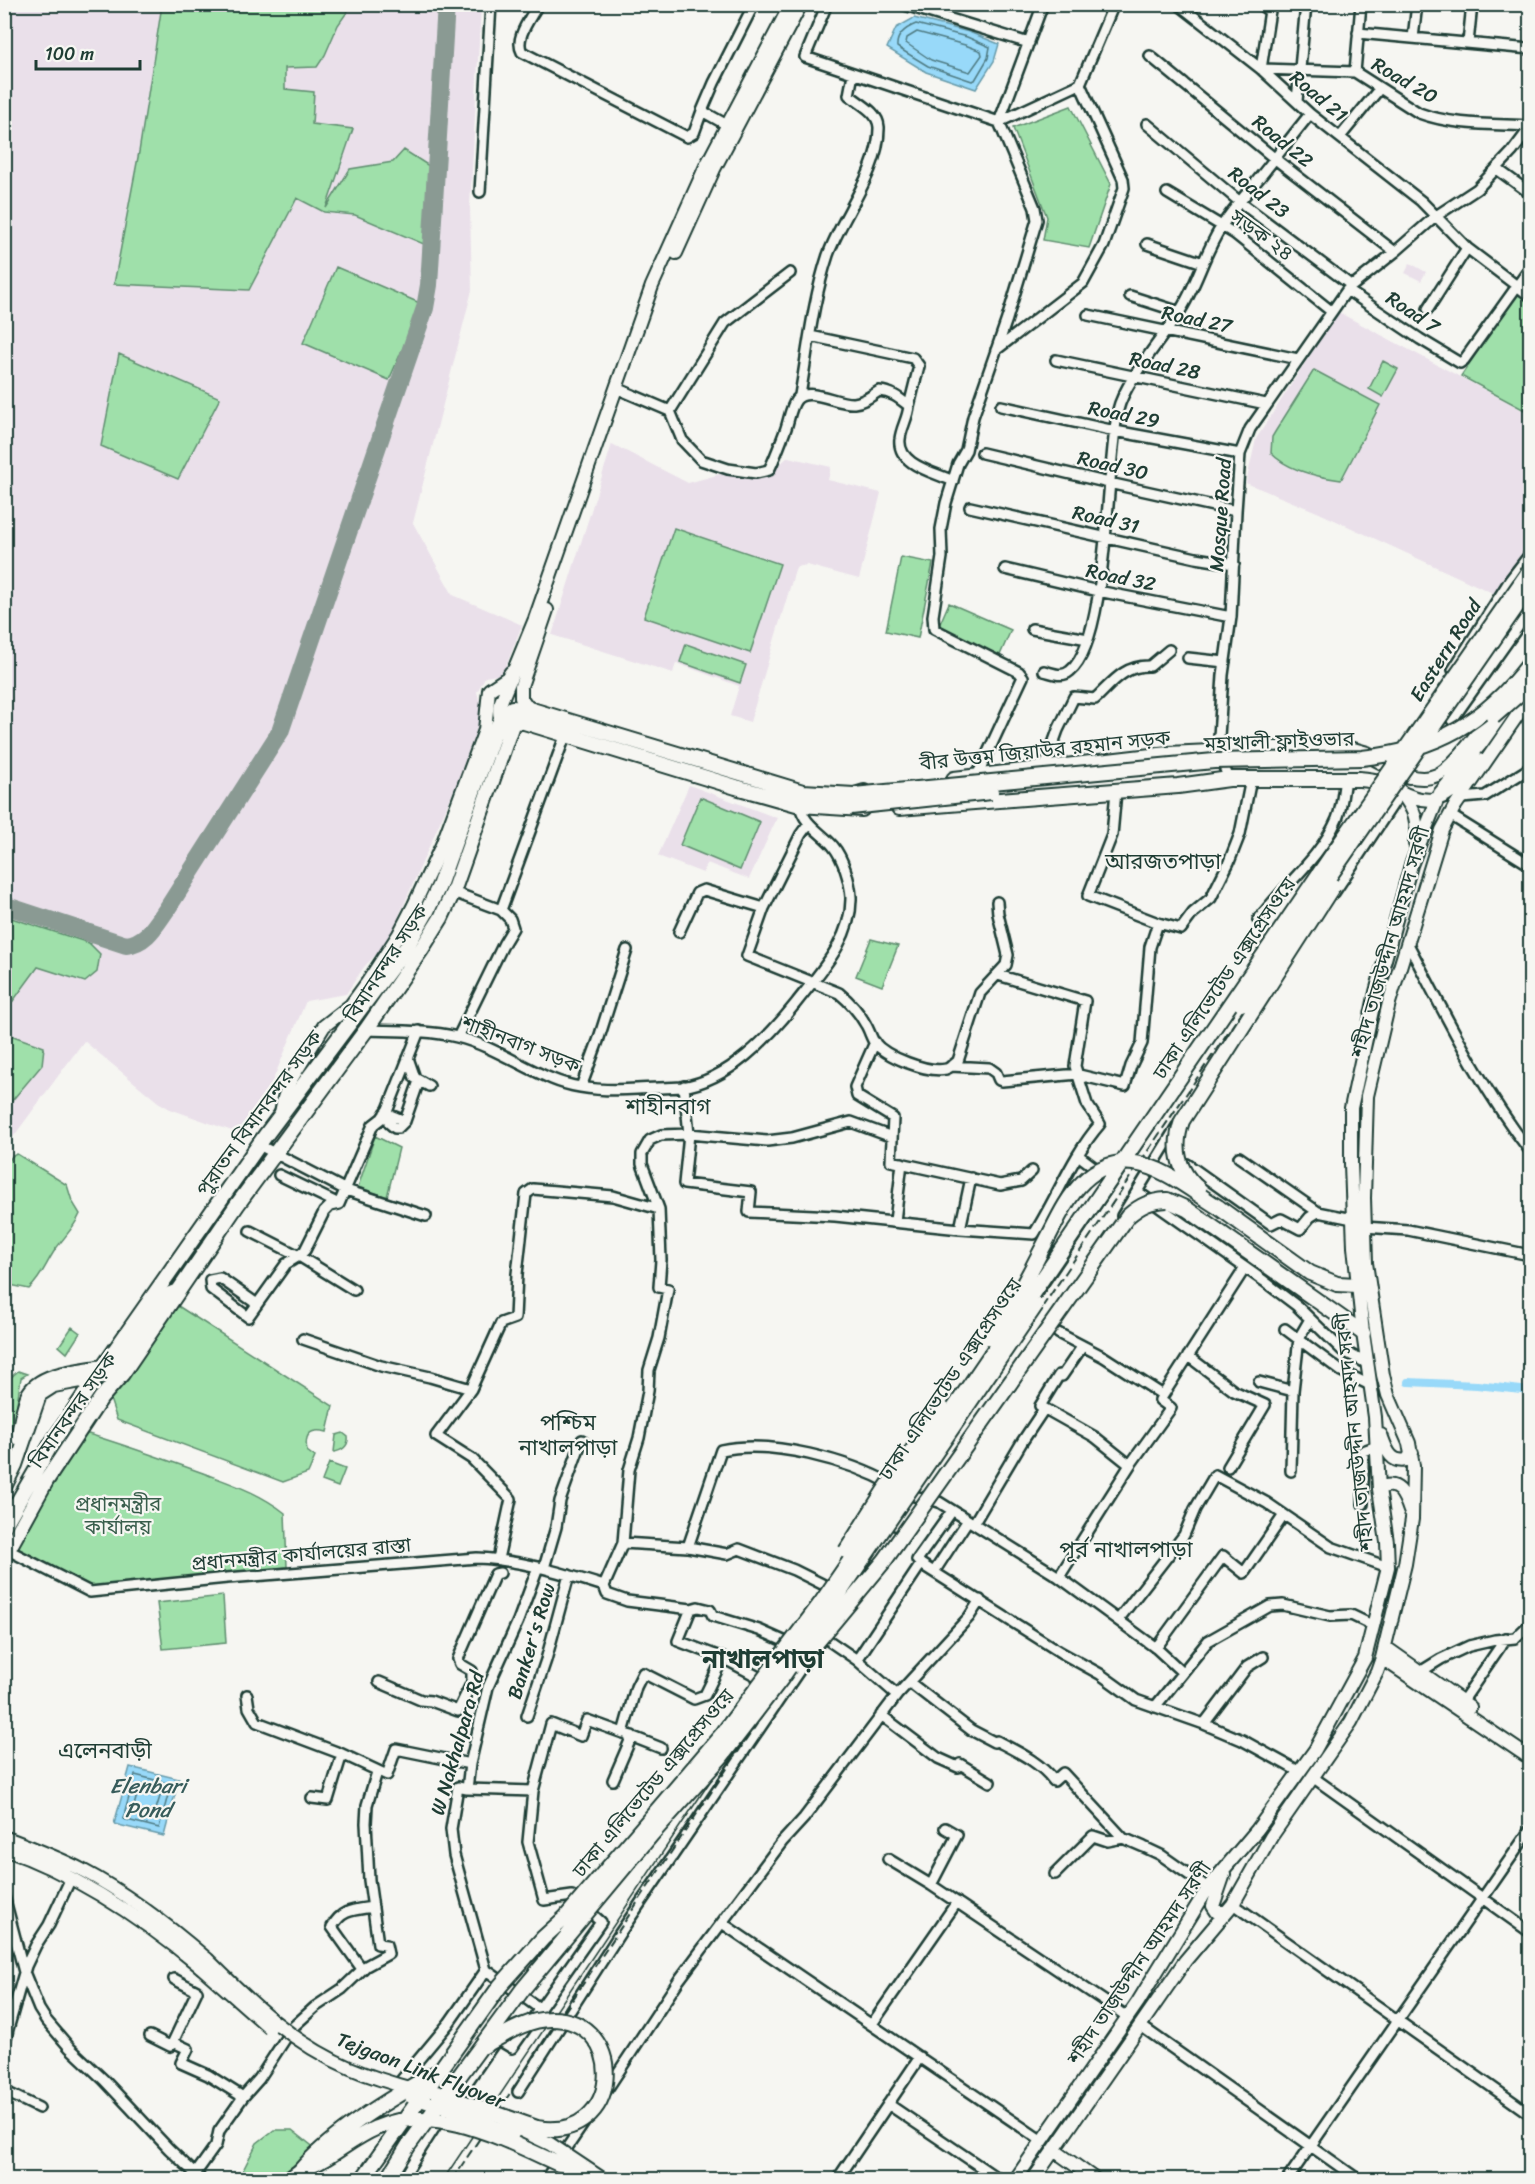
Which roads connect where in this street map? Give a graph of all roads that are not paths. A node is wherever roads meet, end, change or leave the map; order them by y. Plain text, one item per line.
1 (491, 4) edge
2 (538, 4) edge
3 (754, 4) edge
4 (791, 4) edge
5 (801, 4) edge
6 (827, 4) edge
7 (905, 4) edge
8 (1043, 4) edge
9 (1114, 4) edge
10 (1178, 4) edge
11 (1260, 4) edge
12 (1306, 4) edge
13 (1361, 4) edge
14 (1417, 4) edge
15 (1472, 4) edge
16 (1270, 8) edge
17 (1358, 33) junction
18 (1413, 38) junction
19 (1029, 43) junction
20 (1468, 43) junction
21 (1530, 49) edge
22 (1150, 56) dead end
23 (1261, 69) junction
24 (1300, 70) junction
25 (1355, 72) junction
26 (854, 74) junction
27 (1080, 84) junction
28 (1380, 88) junction
29 (1297, 101) junction
30 (702, 111) junction
31 (1310, 114) junction
32 (999, 122) junction
33 (1146, 124) dead end
34 (727, 125) junction
35 (1530, 127) edge
36 (1340, 137) junction
37 (1274, 158) junction
38 (1497, 169) junction
39 (480, 192) dead end
40 (1530, 193) edge
41 (1167, 194) dead end
42 (1240, 202) junction
43 (1436, 216) junction
44 (1221, 228) junction
45 (1147, 244) dead end
46 (1467, 248) junction
47 (1395, 252) junction
48 (1203, 263) junction
49 (1530, 268) edge
50 (790, 273) dead end
51 (1517, 286) junction
52 (1349, 288) junction
53 (1130, 296) dead end
54 (1530, 296) edge
55 (1428, 309) dead end
56 (1331, 311) junction
57 (1180, 312) junction
58 (1088, 315) dead end
59 (1167, 330) junction
60 (810, 336) junction
61 (994, 351) junction
62 (1298, 359) junction
63 (1056, 360) dead end
64 (1134, 377) junction
65 (620, 389) junction
66 (800, 395) junction
67 (1266, 404) junction
68 (1001, 405) dead end
69 (909, 406) junction
70 (670, 411) junction
71 (1115, 431) junction
72 (982, 453) dead end
73 (1240, 454) junction
74 (952, 481) junction
75 (1109, 483) junction
76 (970, 507) dead end
77 (1236, 511) junction
78 (1105, 538) junction
79 (1530, 554) edge
80 (1234, 564) junction
81 (1005, 568) dead end
82 (1530, 570) edge
83 (1530, 586) edge
84 (1098, 591) junction
85 (1530, 610) edge
86 (1231, 617) junction
87 (1032, 629) dead end
88 (1088, 639) junction
89 (1169, 650) dead end
90 (1530, 656) edge
91 (519, 658) junction
92 (1188, 658) dead end
93 (1225, 662) junction
94 (1530, 663) edge
95 (1044, 671) dead end
96 (1530, 678) edge
97 (503, 697) junction
98 (1530, 697) edge
99 (514, 715) junction
100 (1452, 720) dead end
101 (485, 730) junction
102 (564, 739) dead end
103 (1218, 752) junction
104 (1530, 768) edge
105 (1044, 769) junction
106 (1397, 769) junction
107 (977, 776) junction
108 (1409, 776) joint
109 (1345, 778) junction
110 (1229, 779) junction
111 (1251, 779) junction
112 (1397, 790) junction
113 (1116, 791) junction
114 (1438, 799) junction
115 (853, 801) junction
116 (800, 805) junction
117 (1456, 806) junction
118 (808, 823) junction
119 (1352, 846) junction
120 (1530, 865) edge
121 (1412, 866) junction
122 (453, 892) junction
123 (997, 902) dead end
124 (764, 908) junction
125 (501, 910) junction
126 (1258, 920) dead end
127 (1158, 924) junction
128 (679, 932) dead end
129 (1407, 942) junction
130 (627, 950) dead end
131 (998, 975) junction
132 (812, 983) junction
133 (366, 1030) junction
134 (419, 1031) junction
135 (458, 1037) junction
136 (875, 1042) junction
137 (408, 1058) junction
138 (951, 1066) junction
139 (1079, 1075) junction
140 (419, 1081) junction
141 (429, 1086) dead end
142 (684, 1086) junction
143 (581, 1087) junction
144 (281, 1113) junction
145 (387, 1113) junction
146 (689, 1134) junction
147 (892, 1137) junction
148 (262, 1141) junction
149 (278, 1150) junction
150 (1530, 1151) edge
151 (1078, 1155) junction
152 (1239, 1157) dead end
153 (902, 1163) junction
154 (1187, 1164) dead end
155 (1098, 1170) dead end
156 (1032, 1171) dead end
157 (279, 1175) dead end
158 (971, 1178) junction
159 (346, 1190) junction
160 (1138, 1192) junction
161 (339, 1204) junction
162 (1218, 1207) junction
163 (659, 1209) junction
164 (1318, 1212) junction
165 (426, 1216) dead end
166 (1353, 1219) junction
167 (895, 1221) junction
168 (1364, 1227) junction
169 (960, 1230) junction
170 (250, 1231) dead end
171 (1530, 1255) edge
172 (300, 1256) junction
173 (1245, 1268) junction
174 (194, 1269) junction
175 (210, 1280) junction
176 (1357, 1286) junction
177 (180, 1290) junction
178 (354, 1290) dead end
179 (257, 1304) junction
180 (1310, 1319) junction
181 (1284, 1329) dead end
182 (1058, 1333) dead end
183 (1363, 1333) junction
184 (1299, 1338) junction
185 (303, 1340) dead end
186 (1082, 1347) junction
187 (1188, 1356) junction
188 (1368, 1364) junction
189 (104, 1366) junction
190 (1014, 1378) dead end
191 (1259, 1382) dead end
192 (91, 1385) junction
193 (1370, 1385) junction
194 (471, 1389) junction
195 (1293, 1391) junction
196 (1163, 1395) junction
197 (101, 1398) junction
198 (1044, 1409) junction
199 (71, 1414) junction
200 (1375, 1418) junction
201 (84, 1423) junction
202 (582, 1440) dead end
203 (1377, 1446) junction
204 (1412, 1453) junction
205 (1130, 1465) junction
206 (1228, 1467) dead end
207 (1291, 1472) dead end
208 (4, 1476) edge
209 (4, 1489) edge
210 (899, 1489) junction
211 (1379, 1489) junction
212 (1363, 1504) dead end
213 (952, 1511) junction
214 (1284, 1515) junction
215 (1412, 1519) junction
216 (971, 1522) junction
217 (4, 1526) edge
218 (892, 1536) dead end
219 (623, 1543) junction
220 (688, 1547) junction
221 (6, 1553) edge
222 (498, 1559) junction
223 (921, 1564) junction
224 (541, 1567) junction
225 (1388, 1567) junction
226 (934, 1572) junction
227 (500, 1573) dead end
228 (570, 1575) junction
229 (1059, 1577) junction
230 (604, 1586) junction
231 (830, 1588) junction
232 (980, 1600) junction
233 (821, 1604) junction
234 (691, 1609) junction
235 (1118, 1620) junction
236 (1530, 1624) edge
237 (1374, 1626) junction
238 (822, 1636) junction
239 (1506, 1638) junction
240 (792, 1644) junction
241 (1156, 1648) junction
242 (1383, 1652) junction
243 (811, 1654) junction
244 (1263, 1657) dead end
245 (723, 1658) junction
246 (857, 1660) junction
247 (1182, 1672) junction
248 (1420, 1672) junction
249 (379, 1682) dead end
250 (909, 1682) junction
251 (782, 1685) junction
252 (248, 1695) dead end
253 (897, 1695) junction
254 (1462, 1702) junction
255 (1155, 1707) junction
256 (881, 1715) junction
257 (527, 1716) dead end
258 (1204, 1724) junction
259 (627, 1735) junction
260 (662, 1748) dead end
261 (1530, 1748) edge
262 (342, 1754) junction
263 (1530, 1758) edge
264 (470, 1764) junction
265 (377, 1772) junction
266 (1300, 1772) junction
267 (1314, 1778) junction
268 (613, 1779) dead end
269 (990, 1782) dead end
270 (466, 1789) junction
271 (533, 1791) junction
272 (312, 1798) dead end
273 (945, 1828) dead end
274 (1530, 1830) edge
275 (4, 1836) edge
276 (1123, 1838) junction
277 (4, 1849) edge
278 (888, 1859) dead end
279 (1227, 1865) junction
280 (74, 1873) junction
281 (1055, 1875) dead end
282 (931, 1885) junction
283 (1208, 1888) junction
284 (4, 1896) edge
285 (1482, 1899) junction
286 (957, 1902) junction
287 (373, 1907) junction
288 (1229, 1908) junction
289 (722, 1923) junction
290 (1530, 1932) edge
291 (1179, 1935) junction
292 (1185, 1961) junction
293 (204, 1963) junction
294 (362, 1969) junction
295 (486, 1970) junction
296 (24, 1972) junction
297 (174, 1979) dead end
298 (539, 2008) junction
299 (1128, 2017) junction
300 (1398, 2020) junction
301 (872, 2024) junction
302 (1141, 2026) junction
303 (6, 2029) edge
304 (150, 2036) dead end
305 (288, 2037) junction
306 (173, 2042) junction
307 (6, 2044) edge
308 (920, 2057) junction
309 (401, 2084) junction
310 (4, 2091) edge
311 (518, 2092) dead end
312 (243, 2097) junction
313 (888, 2104) junction
314 (449, 2105) junction
315 (39, 2108) dead end
316 (1530, 2114) edge
317 (1041, 2141) junction
318 (1310, 2146) junction
319 (1054, 2150) junction
320 (568, 2166) junction
321 (300, 2171) junction
322 (196, 2178) edge
323 (288, 2180) edge
324 (362, 2180) edge
325 (387, 2180) edge
326 (401, 2180) edge
327 (545, 2180) edge
328 (588, 2180) edge
329 (604, 2180) edge
330 (837, 2180) edge
331 (1000, 2180) edge
332 (1015, 2180) edge
333 (1033, 2180) edge
334 (1096, 2180) edge
335 (1287, 2180) edge
336 (1359, 2180) edge

1 - 39 street
2 - 30 street
3 - 30 street
4 - 34 main road
5 - 65 main road
6 - 26 street
7 - 19 street
8 - 19 street
9 - 27 street
10 - 23 street, Road 21
11 - 16 street
12 - 24 street
13 - 17 street
14 - 18 street
15 - 20 street
16 - 23 street
17 - 18 street
17 - 25 street
18 - 20 street
19 - 32 street
20 - 21 street
22 - 37 street, Road 22
23 - 24 street, Road 20
23 - 29 street, Road 21
24 - 25 street, Road 20
24 - 29 street
25 - 28 street, Road 20
26 - 32 street
26 - 60 street
27 - 32 street
27 - 61 street
28 - 35 street, Road 20
28 - 36 street
29 - 31 street, Road 21
30 - 34 street
31 - 36 street, Road 21
31 - 37 street
32 - 61 street
33 - 42 street, Road 23
34 - 65 main road
35 - 38 street, Mosque Road
36 - 43 street, Road 21
37 - 42 street
37 - 47 street, Road 22
38 - 40 street
38 - 43 street, Mosque Road
41 - 44 street, সড়ক ২৪
42 - 44 street
42 - 52 street, Road 23
43 - 46 street, Road 21
43 - 47 street, Mosque Road
44 - 48 street
44 - 56 street, সড়ক ২৪
45 - 48 street
46 - 51 street, Road 21
46 - 55 street
47 - 52 street, Mosque Road
48 - 57 street
49 - 51 street
50 - 70 street
51 - 52 street, Road 7
51 - 54 street, Road 21
52 - 56 street, Mosque Road
53 - 57 street
56 - 62 street, Mosque Road
57 - 59 street
58 - 59 street, Road 27
59 - 62 street, Road 27
59 - 64 street
60 - 66 street
60 - 69 street
61 - 74 street
62 - 67 street, Mosque Road
63 - 64 street, Road 28
64 - 67 street, Road 28
64 - 71 street
65 - 70 street
65 - 91 main road
65 - 99 main road
66 - 69 street
66 - 70 street
67 - 73 street, Mosque Road
68 - 71 street, Road 29
69 - 74 street
71 - 73 street, Road 29
71 - 75 street
72 - 75 street, Road 30
73 - 77 street, Mosque Road
74 - 107 street
75 - 77 street, Road 30
75 - 78 street
76 - 78 street, Road 31
77 - 80 street, Mosque Road
78 - 80 street, Road 31
78 - 84 street
79 - 106 street, Eastern Road
80 - 86 street, Mosque Road
81 - 84 street, Road 32
82 - 233 highway, ঢাকা এলিভেটেড এক্সপ্রেসওয়ে, bridge
83 - 119 highway, ঢাকা এলিভেটেড এক্সপ্রেসওয়ে, bridge
84 - 86 street, Road 32
84 - 88 street
85 - 100 street
86 - 93 street, Mosque Road
87 - 88 street
88 - 95 street
89 - 105 street
90 - 108 main road, বীর উত্তম জিয়াউর রহমান সড়ক
91 - 97 main road
91 - 101 main road
92 - 93 street
93 - 103 street, Mosque Road
94 - 114 main road, শহীদ তাজউদ্দীন আহমদ সরণী
94 - 115 highway, মহাখালী ফ্লাইওভার, bridge
96 - 115 highway, মহাখালী ফ্লাইওভার, bridge
97 - 99 main road
97 - 101 main road
98 - 114 main road
98 - 117 main road, শহীদ তাজউদ্দীন আহমদ সরণী
99 - 115 highway, বীর উত্তম জিয়াউর রহমান সড়ক
99 - 116 highway, বীর উত্তম জিয়াউর রহমান সড়ক
99 - 122 highway, বিমানবন্দর সড়ক
99 - 144 highway, পুরাতন বিমানবন্দর সড়ক
101 - 144 main road
102 - 125 street
103 - 105 highway, বীর উত্তম জিয়াউর রহমান সড়ক
103 - 106 highway, বীর উত্তম জিয়াউর রহমান সড়ক
103 - 110 street, Mosque Road
104 - 117 street
105 - 107 highway, বীর উত্তম জিয়াউর রহমান সড়ক
106 - 108 highway, বীর উত্তম জিয়াউর রহমান সড়ক
107 - 115 highway, বীর উত্তম জিয়াউর রহমান সড়ক
109 - 111 highway, বীর উত্তম জিয়াউর রহমান সড়ক
109 - 112 highway, বীর উত্তম জিয়াউর রহমান সড়ক
109 - 126 street
110 - 111 highway, বীর উত্তম জিয়াউর রহমান সড়ক
110 - 113 highway, বীর উত্তম জিয়াউর রহমান সড়ক
111 - 127 street
112 - 114 main road, বীর উত্তম জিয়াউর রহমান সড়ক
112 - 121 main road
112 - 160 street
112 - 210 street
113 - 115 highway, বীর উত্তম জিয়াউর রহমান সড়ক
113 - 127 street
114 - 121 main road, শহীদ তাজউদ্দীন আহমদ সরণী
115 - 116 highway, বীর উত্তম জিয়াউর রহমান সড়ক
116 - 118 street, শাহীনবাগ সড়ক
117 - 120 street
117 - 129 main road, শহীদ তাজউদ্দীন আহমদ সরণী
118 - 124 street
118 - 132 street, শাহীনবাগ সড়ক
119 - 162 highway, bridge
119 - 251 highway, ঢাকা এলিভেটেড এক্সপ্রেসওয়ে, bridge
121 - 166 main road, শহীদ তাজউদ্দীন আহমদ সরণী
122 - 125 street
122 - 133 highway, বিমানবন্দর সড়ক
123 - 131 street
124 - 128 street
124 - 132 street
125 - 135 street
127 - 139 street
129 - 150 street
129 - 168 main road, শহীদ তাজউদ্দীন আহমদ সরণী
130 - 143 street
131 - 138 street
131 - 139 street
132 - 136 street
132 - 142 street, শাহীনবাগ সড়ক
133 - 134 street, শাহীনবাগ সড়ক
133 - 149 highway, বিমানবন্দর সড়ক
134 - 135 street, শাহীনবাগ সড়ক
134 - 137 street
135 - 143 street, শাহীনবাগ সড়ক
136 - 138 street
136 - 147 street
137 - 140 street
137 - 145 street
138 - 139 street
139 - 151 street
140 - 141 street
140 - 145 street
142 - 143 street, শাহীনবাগ সড়ক
142 - 146 street
144 - 148 highway, পুরাতন বিমানবন্দর সড়ক
145 - 159 street
146 - 147 street
146 - 163 street
146 - 167 street
147 - 153 street
148 - 149 highway
148 - 189 highway, পুরাতন বিমানবন্দর সড়ক
149 - 159 street
149 - 174 highway, বিমানবন্দর সড়ক
151 - 155 street
151 - 169 street
152 - 164 street
153 - 158 street
153 - 167 street
154 - 164 street
156 - 158 street
157 - 161 street
158 - 169 street
159 - 161 street
159 - 165 street
160 - 173 street
160 - 190 street
161 - 172 street
162 - 176 highway
162 - 233 highway, bridge
163 - 194 street
163 - 219 street
164 - 166 street
166 - 176 main road, শহীদ তাজউদ্দীন আহমদ সরণী
167 - 169 street
168 - 171 street
168 - 204 main road, শহীদ তাজউদ্দীন আহমদ সরণী
170 - 172 street
172 - 178 street
172 - 179 street
173 - 180 street
173 - 187 street
174 - 175 street
174 - 177 highway, বিমানবন্দর সড়ক
175 - 179 street
175 - 179 street
176 - 183 main road, শহীদ তাজউদ্দীন আহমদ সরণী
177 - 192 main road, বিমানবন্দর সড়ক
177 - 197 highway, বিমানবন্দর সড়ক
180 - 184 street
180 - 188 street
181 - 184 street
182 - 186 street
183 - 188 main road, শহীদ তাজউদ্দীন আহমদ সরণী
183 - 251 highway, bridge
184 - 193 street
184 - 195 street
185 - 194 street
186 - 196 street
186 - 198 street
187 - 196 street
187 - 206 street
188 - 193 main road, শহীদ তাজউদ্দীন আহমদ সরণী
189 - 192 highway, পুরাতন বিমানবন্দর সড়ক
189 - 208 main road
191 - 195 street
192 - 197 highway
192 - 199 highway, পুরাতন বিমানবন্দর সড়ক
192 - 209 main road
193 - 200 main road, শহীদ তাজউদ্দীন আহমদ সরণী
194 - 222 street
195 - 207 street
196 - 205 street
197 - 201 highway, বিমানবন্দর সড়ক
198 - 205 street
198 - 216 street
199 - 201 highway
199 - 217 highway, পুরাতন বিমানবন্দর সড়ক
200 - 203 main road, শহীদ তাজউদ্দীন আহমদ সরণী
200 - 204 main road
201 - 221 highway, বিমানবন্দর সড়ক
202 - 224 street, W Nakhalpara Rd
203 - 211 main road, শহীদ তাজউদ্দীন আহমদ সরণী
203 - 212 street
204 - 215 main road, শহীদ তাজউদ্দীন আহমদ সরণী
205 - 229 street
210 - 213 street
210 - 220 street
210 - 231 street
211 - 215 main road
211 - 225 main road, শহীদ তাজউদ্দীন আহমদ সরণী
213 - 216 street
213 - 223 street
214 - 225 street
214 - 235 street
214 - 241 street
215 - 242 main road, শহীদ তাজউদ্দীন আহমদ সরণী
216 - 226 street
216 - 229 street
218 - 238 street
219 - 220 street
219 - 230 street
220 - 231 street
221 - 222 street, প্রধানমন্ত্রীর কার্যালয়ের রাস্তা
222 - 224 street, প্রধানমন্ত্রীর কার্যালয়ের রাস্তা
223 - 226 street
223 - 246 street
224 - 228 street, প্রধানমন্ত্রীর কার্যালয়ের রাস্তা
224 - 264 street, W Nakhalpara Rd
225 - 237 main road, শহীদ তাজউদ্দীন আহমদ সরণী
226 - 232 street
227 - 249 street
228 - 230 street, প্রধানমন্ত্রীর কার্যালয়ের রাস্তা
228 - 257 street, Banker's Row
229 - 235 street
230 - 234 street, প্রধানমন্ত্রীর কার্যালয়ের রাস্তা
231 - 240 street
232 - 250 street
232 - 255 street
233 - 324 highway, ঢাকা এলিভেটেড এক্সপ্রেসওয়ে, bridge
234 - 240 street
234 - 245 street
235 - 241 street
236 - 239 street
237 - 247 street
237 - 266 main road, শহীদ তাজউদ্দীন আহমদ সরণী
238 - 243 street
238 - 246 street
239 - 248 street
239 - 254 street
240 - 243 street
241 - 247 street
242 - 248 main road
242 - 263 main road
242 - 267 main road, শহীদ তাজউদ্দীন আহমদ সরণী
243 - 251 street
244 - 258 street
245 - 251 street
245 - 259 street
246 - 253 street
247 - 255 street
248 - 254 main road
250 - 253 street
250 - 276 street
251 - 311 street
251 - 325 highway, ঢাকা এলিভেটেড এক্সপ্রেসওয়ে, bridge
252 - 262 street
253 - 256 street
254 - 261 main road
255 - 258 street
256 - 269 street
256 - 289 street
258 - 266 street
259 - 260 street
259 - 268 street
259 - 271 street
262 - 265 street
262 - 272 street
264 - 265 street
264 - 270 street, W Nakhalpara Rd
265 - 287 street
266 - 279 main road, শহীদ তাজউদ্দীন আহমদ সরণী
267 - 285 street
267 - 288 main road, শহীদ তাজউদ্দীন আহমদ সরণী
270 - 271 street
270 - 295 street, W Nakhalpara Rd
271 - 298 street
273 - 282 street
274 - 285 street
275 - 280 main road
276 - 281 street
276 - 283 street
277 - 280 main road
278 - 282 street
279 - 283 main road, শহীদ তাজউদ্দীন আহমদ সরণী
279 - 288 main road
280 - 293 main road
280 - 296 street
282 - 286 street
283 - 291 main road, শহীদ তাজউদ্দীন আহমদ সরণী
284 - 296 street
285 - 290 street
285 - 300 street
286 - 299 street
286 - 301 street
287 - 294 street
287 - 294 street
288 - 292 main road, শহীদ তাজউদ্দীন আহমদ সরণী
288 - 300 street
289 - 301 street
289 - 327 street
291 - 292 main road
291 - 299 main road, শহীদ তাজউদ্দীন আহমদ সরণী
292 - 302 main road, শহীদ তাজউদ্দীন আহমদ সরণী
293 - 309 main road, Tejgaon Link Flyover, bridge
293 - 320 main road, Tejgaon Link Flyover, bridge
294 - 305 street
295 - 298 street
295 - 309 street
296 - 303 street
296 - 322 street
297 - 306 street
298 - 314 street
299 - 317 main road, শহীদ তাজউদ্দীন আহমদ সরণী
300 - 316 street
300 - 318 street
301 - 308 street
302 - 318 street
302 - 319 main road, শহীদ তাজউদ্দীন আহমদ সরণী
303 - 307 street
304 - 306 street
305 - 312 street
305 - 314 street
306 - 312 street
308 - 313 street
308 - 317 street
309 - 321 highway, bridge
309 - 329 main road, Tejgaon Link Flyover, bridge
310 - 315 street
312 - 322 street
313 - 330 street
313 - 331 street
314 - 326 street
317 - 332 main road, শহীদ তাজউদ্দীন আহমদ সরণী
318 - 335 street
318 - 336 street
319 - 333 main road, শহীদ তাজউদ্দীন আহমদ সরণী
319 - 334 main road
320 - 321 highway, bridge
320 - 328 main road, Tejgaon Link Flyover, bridge
321 - 323 highway

